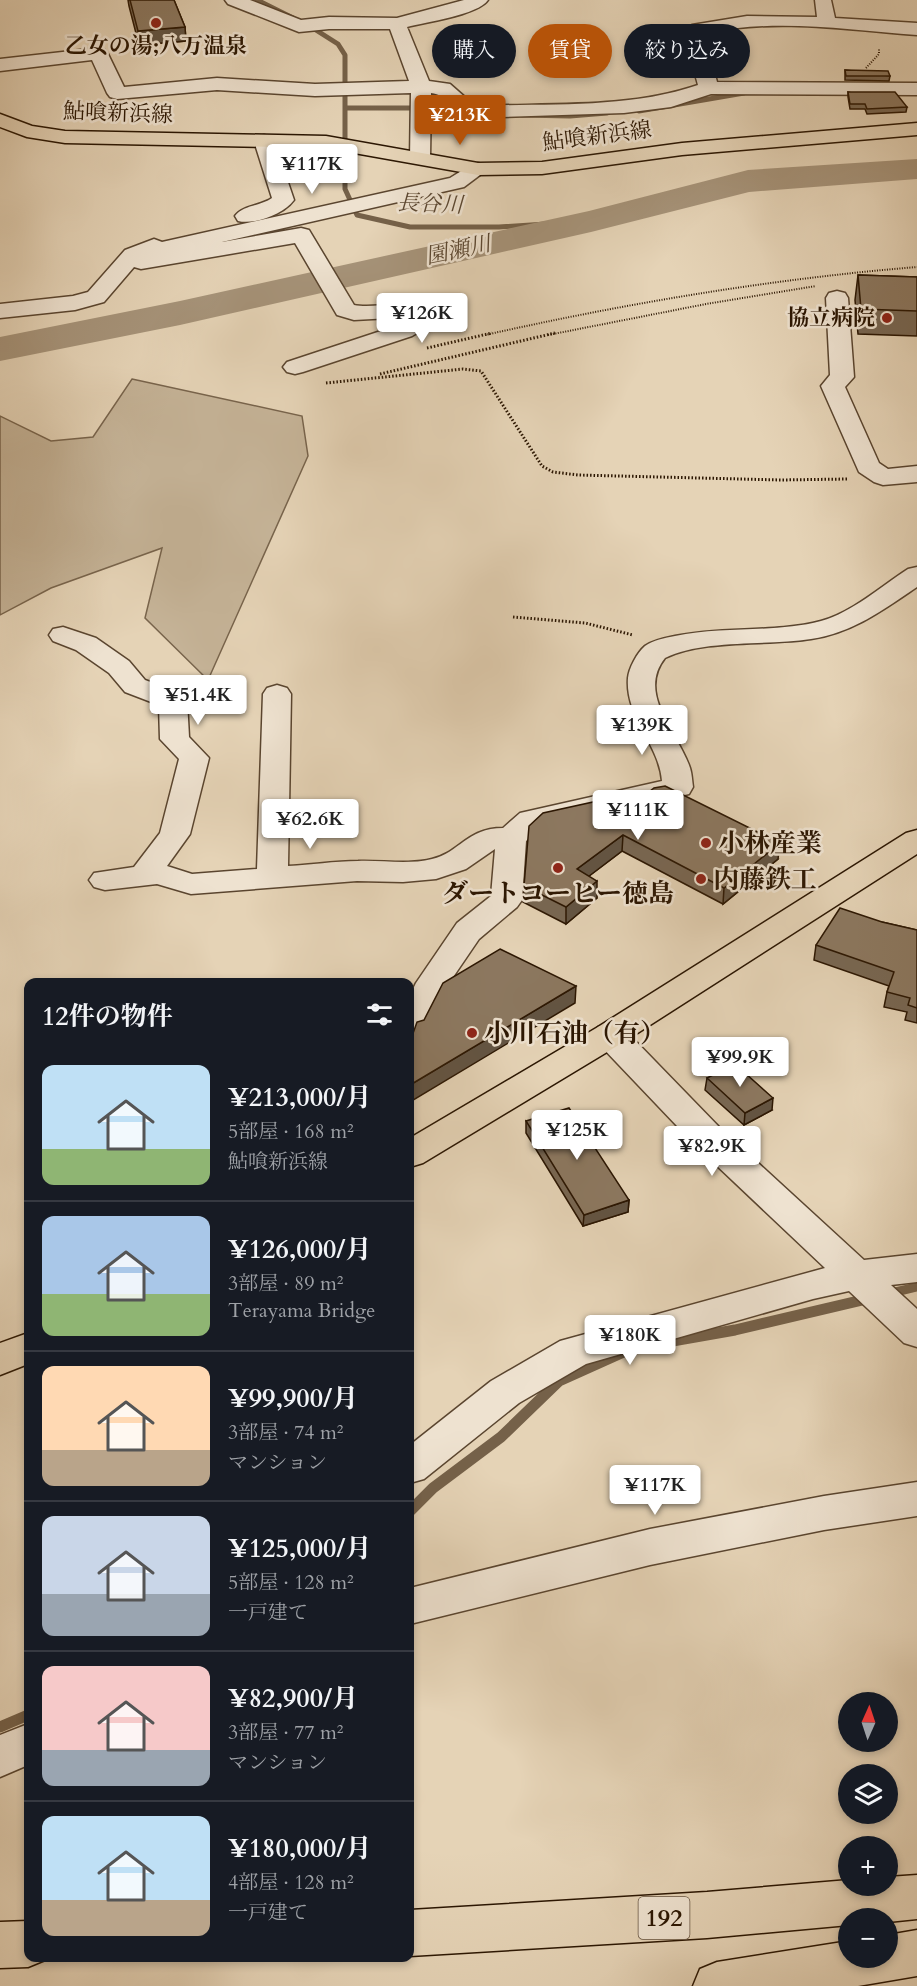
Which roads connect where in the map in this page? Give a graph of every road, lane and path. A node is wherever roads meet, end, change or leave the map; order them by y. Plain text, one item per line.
1 (234, 0) edge
2 (479, 0) edge
3 (823, 0) edge
4 (827, 23) junction
5 (397, 24) junction
6 (889, 28) junction
7 (917, 29) edge
8 (0, 64) edge
9 (421, 87) junction
10 (848, 87) junction
11 (535, 88) dead end
12 (709, 88) junction
13 (917, 89) edge
14 (540, 110) junction
15 (0, 120) edge
16 (917, 129) edge
17 (264, 141) junction
18 (420, 158) junction
19 (478, 169) junction
20 (133, 255) junction
21 (917, 267) edge
22 (829, 292) joint
23 (0, 311) edge
24 (420, 349) dead end
25 (295, 367) dead end
26 (364, 378) junction
27 (323, 383) dead end
28 (917, 474) edge
29 (883, 477) junction
30 (917, 575) edge
31 (513, 617) dead end
32 (63, 635) dead end
33 (661, 649) junction
34 (277, 694) dead end
35 (511, 838) junction
36 (917, 840) edge
37 (144, 875) junction
38 (272, 878) junction
39 (105, 879) dead end
40 (414, 1020) edge
41 (610, 1035) junction
42 (414, 1153) edge
43 (917, 1268) edge
44 (857, 1275) junction
45 (908, 1324) edge
46 (24, 1350) edge
47 (0, 1360) edge
48 (414, 1464) edge
49 (917, 1499) edge
50 (414, 1605) edge
51 (24, 1746) edge
52 (0, 1757) edge
53 (917, 1897) edge
54 (414, 1933) edge
55 (24, 1944) edge
56 (0, 1945) edge
57 (917, 1953) edge
58 (717, 1986) edge

1 - 5 street
2 - 5 street
3 - 4 street
4 - 6 street
4 - 12 street
5 - 9 street
6 - 7 street
6 - 10 path
8 - 9 street
9 - 14 street
9 - 18 street
10 - 12 street
10 - 13 street
11 - 14 street
12 - 14 street
15 - 17 main road, 鮎喰新浜線
16 - 19 main road, 鮎喰新浜線
17 - 18 main road, 鮎喰新浜線
17 - 20 street
18 - 19 main road, 鮎喰新浜線
19 - 20 street
20 - 23 street
20 - 25 street
21 - 24 path
22 - 26 path
22 - 29 street
26 - 27 path
26 - 29 path
28 - 29 street
30 - 33 street
31 - 33 path
32 - 37 street
33 - 35 street
34 - 38 street
35 - 38 street
35 - 40 street
36 - 41 main road
37 - 38 street
37 - 39 street
41 - 42 main road
41 - 44 street
43 - 44 street
44 - 45 street
44 - 48 street
46 - 47 main road
49 - 50 street
51 - 52 street
53 - 54 main road, 192
55 - 56 main road
57 - 58 main road

